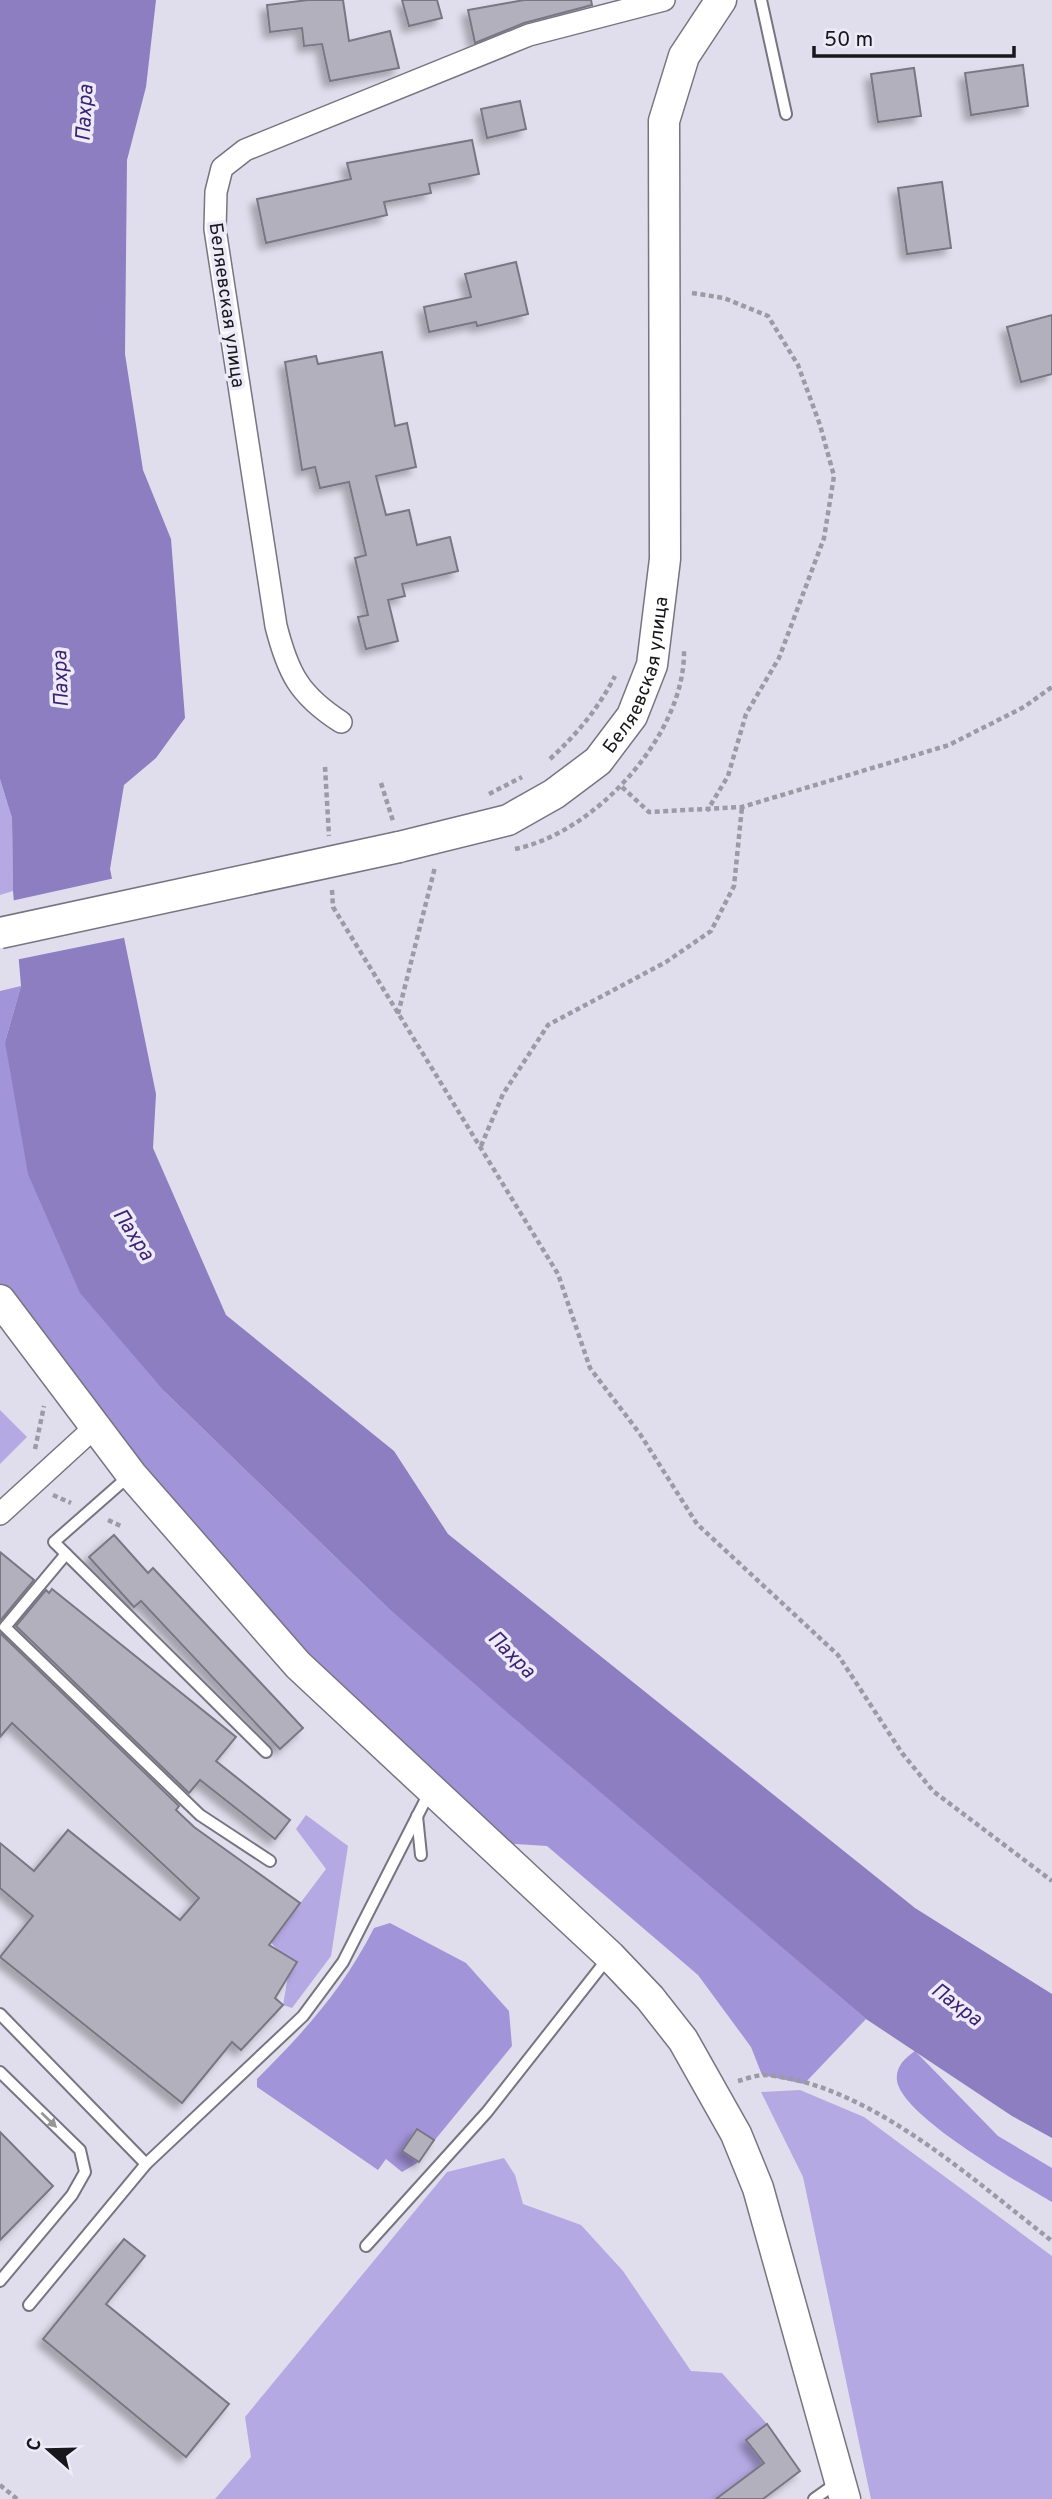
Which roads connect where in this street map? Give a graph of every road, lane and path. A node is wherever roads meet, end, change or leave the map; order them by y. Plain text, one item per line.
1 (664, 0) edge
2 (721, 0) edge
3 (761, 0) edge
4 (786, 114) dead end
5 (684, 291) dead end
6 (615, 675) dead end
7 (1052, 687) edge
8 (341, 722) dead end
9 (326, 766) dead end
10 (541, 766) dead end
11 (531, 772) dead end
12 (381, 783) dead end
13 (622, 787) dead end
14 (478, 797) dead end
15 (742, 807) junction
16 (707, 811) junction
17 (402, 834) junction
18 (330, 843) dead end
19 (435, 866) dead end
20 (331, 881) dead end
21 (0, 933) edge
22 (398, 1014) junction
23 (481, 1146) junction
24 (0, 1300) edge
25 (94, 1428) junction
26 (131, 1474) junction
27 (0, 1514) edge
28 (66, 1554) junction
29 (266, 1752) dead end
30 (430, 1790) junction
31 (417, 1816) junction
32 (422, 1855) dead end
33 (270, 1861) dead end
34 (1052, 1881) edge
35 (610, 1956) junction
36 (0, 2014) edge
37 (0, 2072) edge
38 (712, 2088) junction
39 (146, 2164) junction
40 (1052, 2241) edge
41 (366, 2246) dead end
42 (0, 2281) edge
43 (29, 2305) dead end
44 (0, 2485) edge
45 (842, 2490) edge
46 (17, 2499) edge
47 (814, 2499) edge

1 - 8 street, Беляевская улица
2 - 17 main road, Беляевская улица
3 - 4 lane
5 - 16 path
6 - 10 path
7 - 15 path
9 - 18 path
11 - 14 path
12 - 17 path
13 - 16 path
15 - 16 path
15 - 23 path
17 - 21 main road, Беляевская улица, bridge
19 - 22 path
20 - 22 path
22 - 23 path
23 - 34 path
24 - 25 main road
25 - 26 main road
25 - 27 street
26 - 28 lane
26 - 30 main road
28 - 29 lane
28 - 33 lane
30 - 31 lane
30 - 35 main road
31 - 32 lane
31 - 39 lane
35 - 38 main road
35 - 41 lane
36 - 39 lane
37 -> 42 lane
38 - 40 path
38 - 45 main road
39 - 43 lane
44 - 46 path
45 - 47 lane

